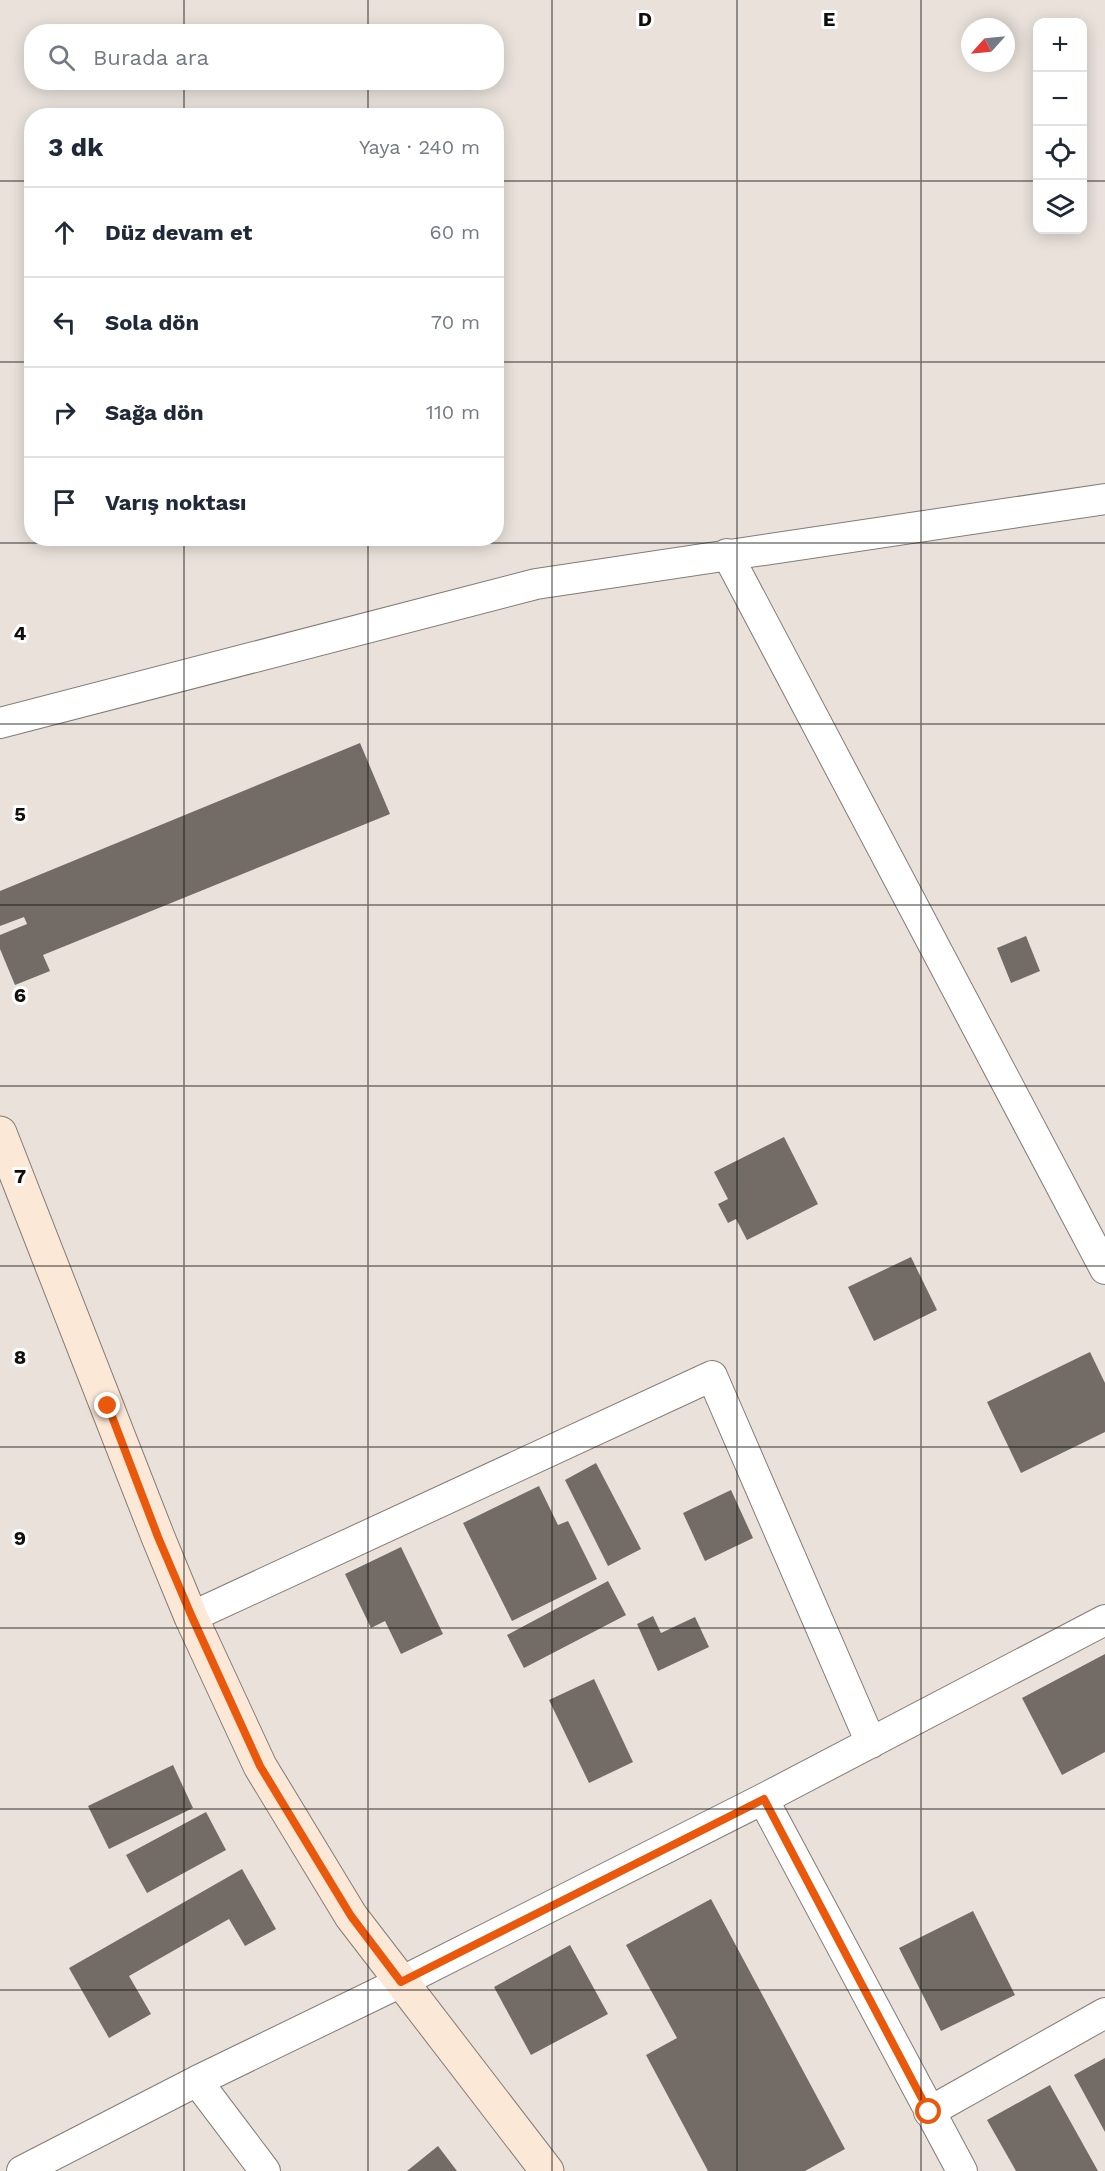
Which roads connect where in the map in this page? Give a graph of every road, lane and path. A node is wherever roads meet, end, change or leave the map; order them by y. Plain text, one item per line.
1 (1105, 499) edge
2 (727, 554) junction
3 (0, 723) edge
4 (0, 1132) edge
5 (1105, 1269) edge
6 (192, 1617) junction
7 (1105, 1620) edge
8 (871, 1743) junction
9 (764, 1799) junction
10 (401, 1982) junction
11 (1105, 2013) edge
12 (197, 2081) junction
13 (929, 2112) junction
14 (22, 2171) edge
15 (265, 2171) edge
16 (547, 2171) edge
17 (962, 2171) edge

1 - 2 street
2 - 3 street
2 - 5 street
4 - 6 main road
6 - 8 street
6 - 10 main road
7 - 8 street
8 - 9 street
9 - 10 street
9 - 13 street
10 - 12 street
10 - 16 main road
11 - 13 street
12 - 14 street
12 - 15 street
13 - 17 street

